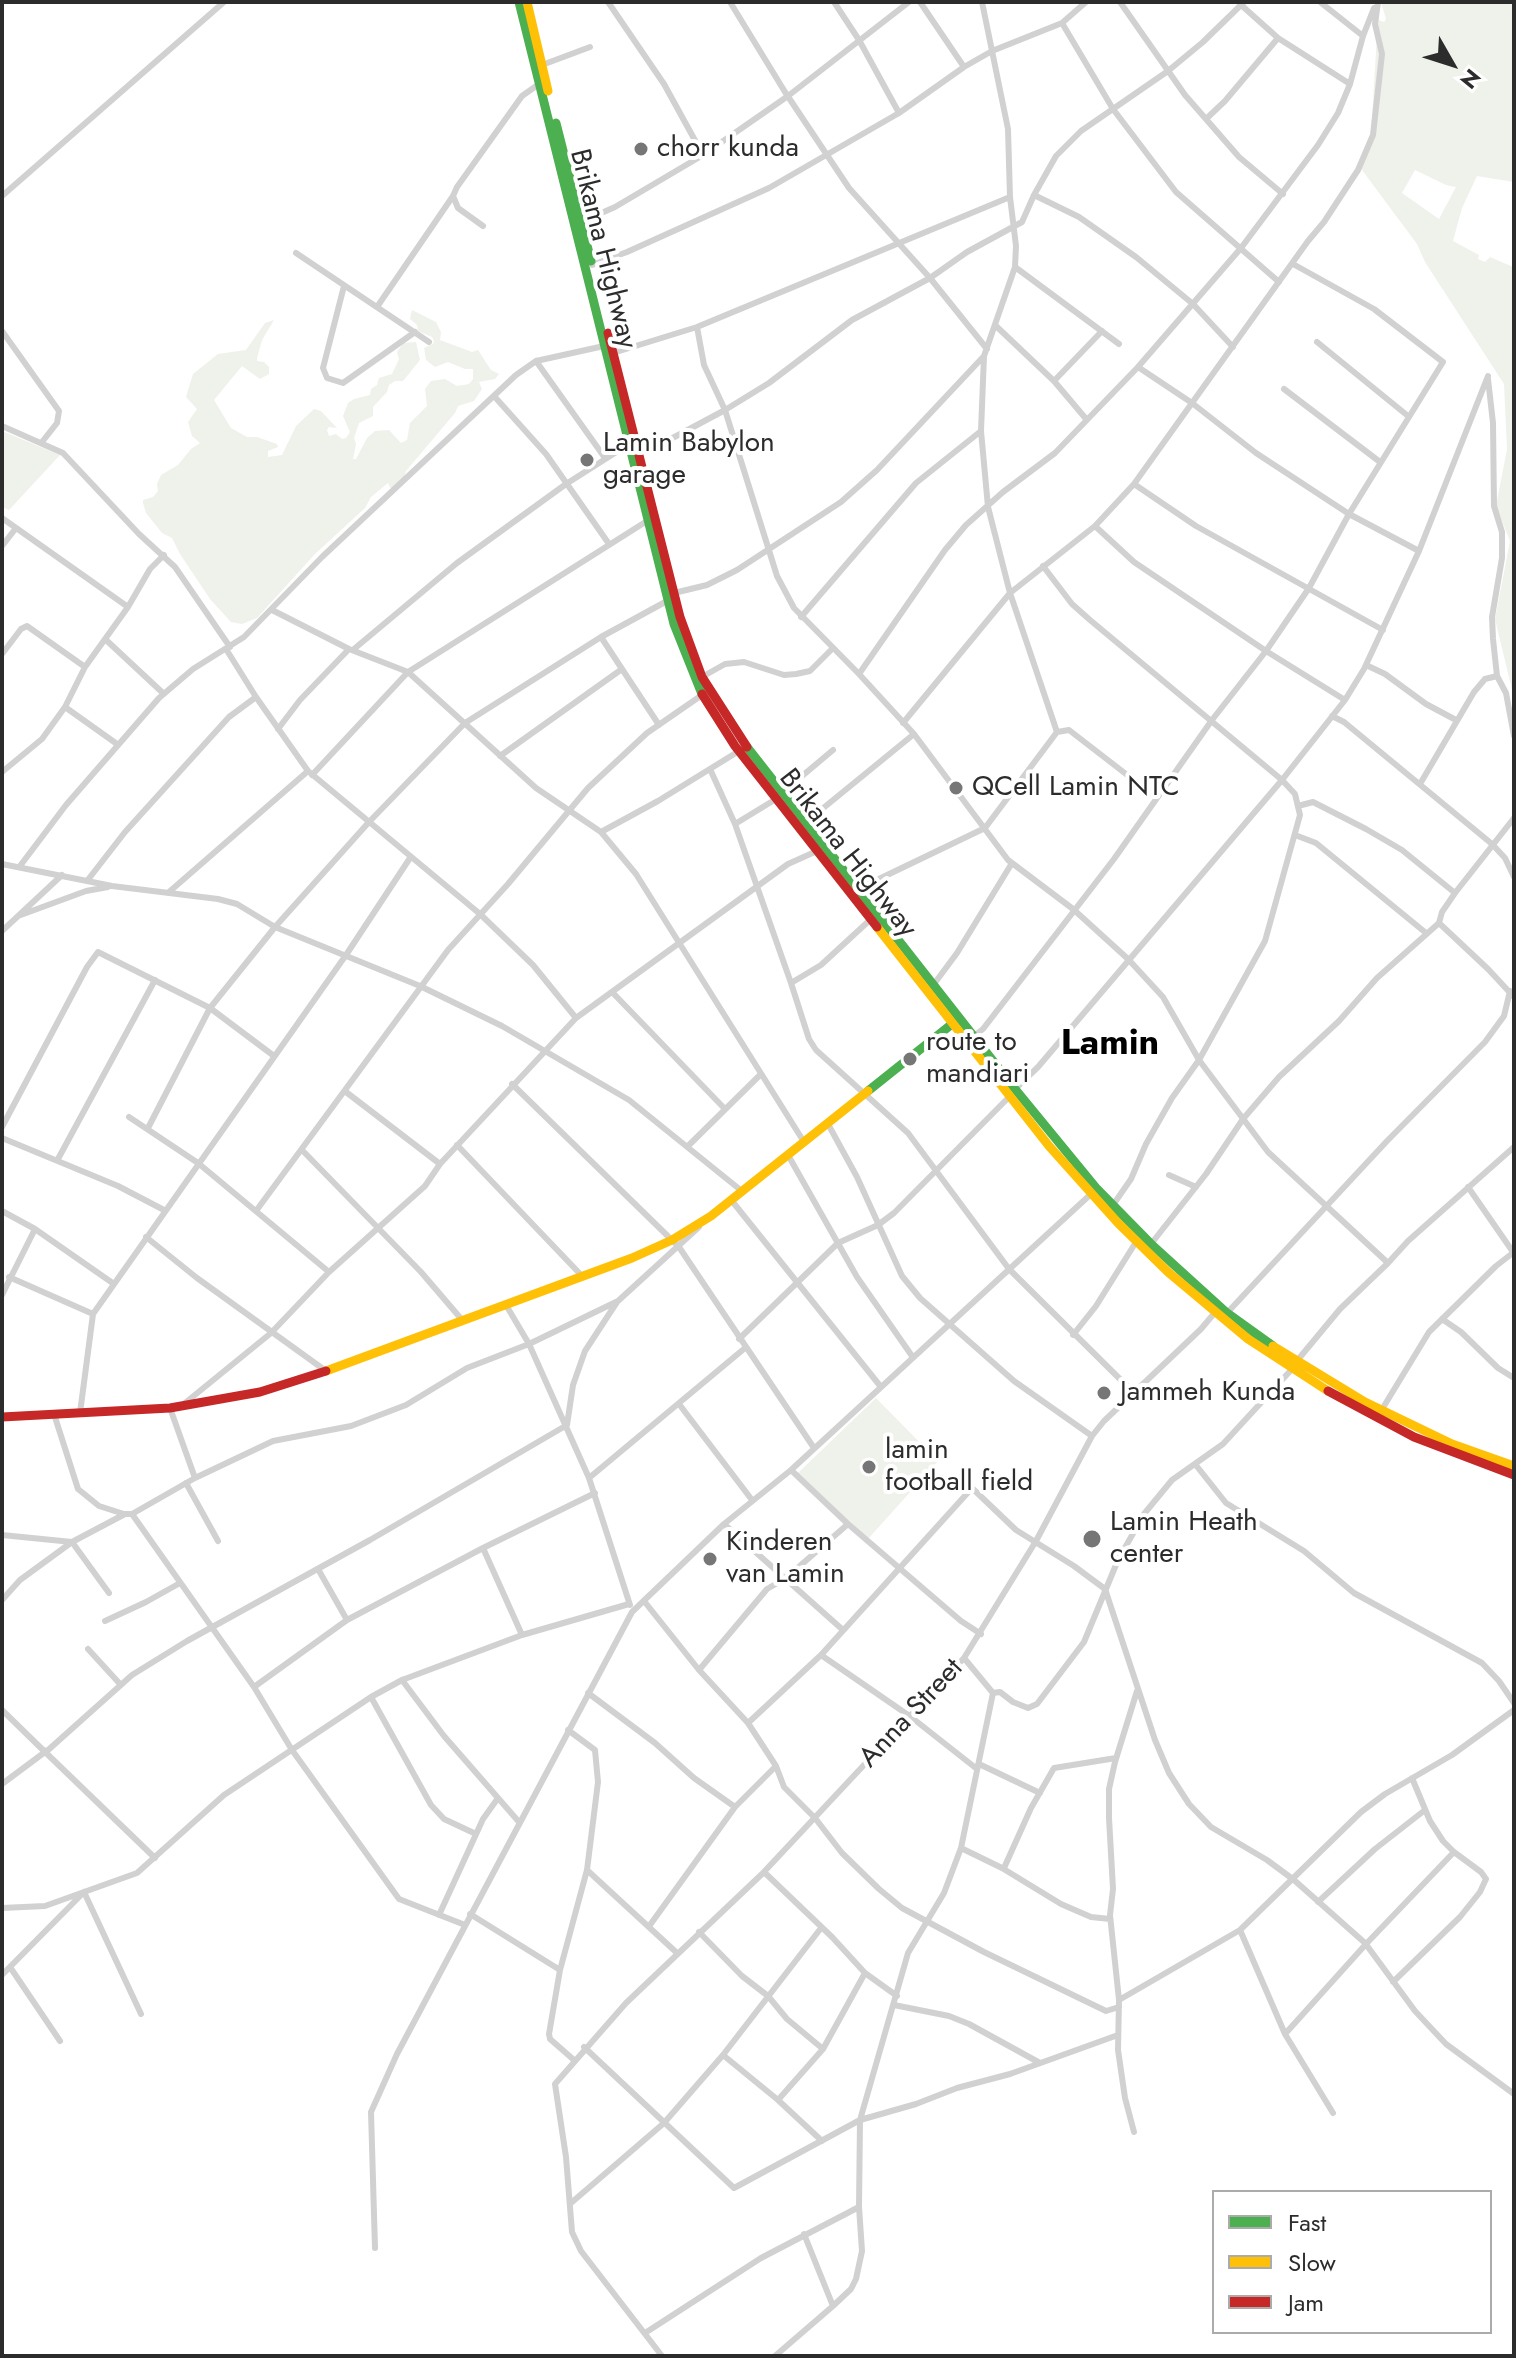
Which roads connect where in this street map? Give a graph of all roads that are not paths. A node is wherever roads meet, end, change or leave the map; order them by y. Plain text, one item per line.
1 (224, 2) edge
2 (519, 2) edge
3 (527, 2) edge
4 (608, 2) edge
5 (730, 2) edge
6 (834, 2) edge
7 (909, 2) edge
8 (920, 2) edge
9 (982, 2) edge
10 (1086, 2) edge
11 (1120, 2) edge
12 (1320, 2) edge
13 (1378, 2) edge
14 (1241, 3) edge
15 (1062, 23) junction
16 (1363, 36) junction
17 (1278, 38) junction
18 (859, 40) junction
19 (590, 47) dead end
20 (992, 51) junction
21 (542, 65) junction
22 (964, 67) junction
23 (1168, 71) junction
24 (542, 83) junction
25 (1350, 84) junction
26 (788, 96) junction
27 (1113, 109) junction
28 (899, 113) junction
29 (1206, 119) junction
30 (828, 154) junction
31 (703, 155) junction
32 (1283, 194) junction
33 (1034, 195) junction
34 (2, 196) edge
35 (453, 196) junction
36 (1010, 197) junction
37 (581, 222) junction
38 (1014, 225) junction
39 (483, 226) dead end
40 (898, 243) junction
41 (1241, 248) junction
42 (296, 253) dead end
43 (1293, 264) junction
44 (592, 265) junction
45 (1015, 267) junction
46 (930, 278) junction
47 (1279, 282) junction
48 (344, 286) junction
49 (1193, 304) junction
50 (377, 307) junction
51 (996, 326) junction
52 (697, 327) junction
53 (2, 331) edge
54 (1102, 331) junction
55 (415, 332) junction
56 (429, 342) dead end
57 (1317, 342) dead end
58 (1119, 344) dead end
59 (604, 346) junction
60 (1233, 347) junction
61 (613, 353) junction
62 (986, 353) junction
63 (536, 361) junction
64 (1138, 367) junction
65 (1054, 381) junction
66 (1284, 389) dead end
67 (494, 396) junction
68 (1192, 403) junction
69 (725, 410) junction
70 (1408, 416) junction
71 (625, 418) junction
72 (1087, 420) junction
73 (2, 426) edge
74 (981, 431) junction
75 (42, 442) junction
76 (631, 442) junction
77 (638, 451) junction
78 (605, 458) junction
79 (1380, 462) junction
80 (566, 484) junction
81 (1134, 484) junction
82 (988, 507) junction
83 (1349, 514) junction
84 (2, 518) edge
85 (647, 521) junction
86 (1095, 526) junction
87 (16, 528) junction
88 (609, 544) junction
89 (2, 546) edge
90 (769, 551) junction
91 (1419, 551) junction
92 (164, 555) junction
93 (1043, 566) junction
94 (1309, 588) junction
95 (1010, 593) junction
96 (671, 597) junction
97 (128, 607) junction
98 (272, 610) junction
99 (801, 617) junction
100 (1383, 630) junction
101 (601, 637) junction
102 (105, 639) junction
103 (228, 648) junction
104 (833, 648) junction
105 (351, 649) junction
106 (1266, 651) junction
107 (2, 654) edge
108 (1366, 665) junction
109 (85, 667) junction
110 (622, 669) junction
111 (408, 672) junction
112 (859, 674) junction
113 (1497, 676) junction
114 (702, 677) junction
115 (164, 694) junction
116 (702, 695) junction
117 (256, 697) junction
118 (1345, 700) junction
119 (65, 707) junction
120 (1332, 716) junction
121 (1212, 720) junction
122 (1456, 720) junction
123 (465, 723) junction
124 (903, 723) junction
125 (659, 725) junction
126 (278, 729) junction
127 (1057, 732) junction
128 (914, 734) junction
129 (1514, 736) edge
130 (117, 744) junction
131 (833, 750) dead end
132 (739, 751) junction
133 (500, 756) junction
134 (710, 769) junction
135 (2, 772) edge
136 (310, 773) junction
137 (1282, 780) junction
138 (1420, 784) junction
139 (779, 795) junction
140 (1157, 798) junction
141 (1298, 806) junction
142 (568, 811) junction
143 (1514, 818) edge
144 (369, 822) junction
145 (805, 823) junction
146 (735, 824) junction
147 (985, 828) junction
148 (601, 832) junction
149 (1295, 835) junction
150 (1492, 844) junction
151 (817, 851) junction
152 (410, 858) junction
153 (1012, 863) junction
154 (2, 864) edge
155 (20, 866) junction
156 (62, 875) junction
157 (1514, 877) edge
158 (87, 881) junction
159 (112, 886) junction
160 (757, 886) junction
161 (858, 889) junction
162 (168, 893) junction
163 (1455, 893) junction
164 (1073, 909) junction
165 (480, 914) junction
166 (18, 916) junction
167 (871, 919) junction
168 (1439, 923) junction
169 (275, 927) junction
170 (2, 931) edge
171 (1426, 933) junction
172 (680, 942) junction
173 (346, 955) junction
174 (1128, 959) junction
175 (155, 980) junction
176 (791, 983) junction
177 (933, 984) junction
178 (420, 986) junction
179 (613, 993) junction
180 (1512, 994) edge
181 (210, 1008) junction
182 (576, 1018) junction
183 (956, 1020) junction
184 (974, 1036) junction
185 (544, 1051) junction
186 (274, 1056) junction
187 (1199, 1060) junction
188 (761, 1074) junction
189 (512, 1084) junction
190 (346, 1092) junction
191 (1013, 1092) junction
192 (866, 1094) junction
193 (724, 1108) junction
194 (129, 1117) dead end
195 (1243, 1119) junction
196 (828, 1124) junction
197 (2, 1127) edge
198 (148, 1128) junction
199 (2, 1138) edge
200 (804, 1142) junction
201 (457, 1145) junction
202 (687, 1147) junction
203 (1514, 1147) edge
204 (302, 1150) junction
205 (788, 1155) junction
206 (58, 1159) junction
207 (198, 1163) junction
208 (440, 1164) junction
209 (935, 1173) junction
210 (1169, 1175) dead end
211 (1196, 1187) junction
212 (1468, 1187) junction
213 (743, 1192) junction
214 (1094, 1192) junction
215 (732, 1201) junction
216 (1113, 1205) junction
217 (1327, 1205) junction
218 (164, 1210) junction
219 (2, 1211) edge
220 (256, 1211) junction
221 (878, 1225) junction
222 (378, 1228) junction
223 (35, 1229) junction
224 (146, 1237) junction
225 (1136, 1242) junction
226 (838, 1243) junction
227 (675, 1244) junction
228 (1151, 1244) junction
229 (1514, 1252) edge
230 (1388, 1263) junction
231 (1009, 1269) junction
232 (329, 1272) junction
233 (9, 1277) junction
234 (583, 1277) junction
235 (797, 1282) junction
236 (114, 1284) junction
237 (2, 1295) edge
238 (618, 1301) junction
239 (506, 1305) junction
240 (1220, 1311) junction
241 (93, 1314) junction
242 (1442, 1319) junction
243 (463, 1321) junction
244 (950, 1325) junction
245 (271, 1333) junction
246 (1073, 1335) junction
247 (739, 1339) junction
248 (529, 1344) junction
249 (745, 1348) junction
250 (912, 1356) junction
251 (1294, 1366) junction
252 (326, 1371) junction
253 (1514, 1378) edge
254 (881, 1387) junction
255 (1133, 1392) junction
256 (679, 1404) junction
257 (175, 1407) junction
258 (1381, 1411) junction
259 (80, 1413) junction
260 (54, 1414) junction
261 (2, 1417) edge
262 (567, 1425) junction
263 (1092, 1436) junction
264 (814, 1448) junction
265 (1195, 1464) junction
266 (1514, 1466) edge
267 (791, 1470) junction
268 (1514, 1475) edge
269 (195, 1478) junction
270 (589, 1478) junction
271 (186, 1483) junction
272 (595, 1493) junction
273 (752, 1500) junction
274 (128, 1514) junction
275 (724, 1524) junction
276 (848, 1524) junction
277 (2, 1535) edge
278 (218, 1541) dead end
279 (1036, 1541) junction
280 (72, 1542) junction
281 (483, 1548) junction
282 (898, 1567) junction
283 (318, 1569) junction
284 (786, 1578) junction
285 (180, 1583) junction
286 (1105, 1589) junction
287 (109, 1593) dead end
288 (2, 1600) edge
289 (644, 1601) junction
290 (629, 1604) junction
291 (632, 1612) junction
292 (347, 1620) junction
293 (105, 1621) dead end
294 (212, 1628) junction
295 (843, 1630) junction
296 (981, 1634) junction
297 (522, 1635) junction
298 (88, 1649) dead end
299 (821, 1655) junction
300 (964, 1658) junction
301 (699, 1670) junction
302 (402, 1680) junction
303 (120, 1684) junction
304 (254, 1687) junction
305 (1137, 1691) junction
306 (588, 1693) junction
307 (993, 1693) junction
308 (371, 1697) junction
309 (1514, 1703) edge
310 (2, 1710) edge
311 (1514, 1710) edge
312 (911, 1717) junction
313 (748, 1723) junction
314 (568, 1730) junction
315 (292, 1750) junction
316 (44, 1751) junction
317 (1116, 1758) junction
318 (776, 1766) junction
319 (978, 1766) junction
320 (1412, 1778) junction
321 (2, 1784) edge
322 (1040, 1793) junction
323 (498, 1798) junction
324 (735, 1807) junction
325 (1425, 1810) junction
326 (815, 1818) junction
327 (519, 1822) junction
328 (476, 1834) junction
329 (961, 1848) junction
330 (1454, 1852) junction
331 (155, 1858) junction
332 (1004, 1868) junction
333 (587, 1870) junction
334 (764, 1872) junction
335 (1294, 1880) junction
336 (84, 1892) junction
337 (1318, 1902) junction
338 (2, 1908) edge
339 (470, 1914) junction
340 (439, 1915) junction
341 (1110, 1919) junction
342 (926, 1923) junction
343 (465, 1925) junction
344 (650, 1925) junction
345 (821, 1928) junction
346 (1240, 1930) junction
347 (699, 1932) junction
348 (1366, 1944) junction
349 (677, 1953) junction
350 (10, 1967) junction
351 (560, 1970) junction
352 (865, 1973) junction
353 (2, 1975) edge
354 (1393, 1982) junction
355 (768, 1996) junction
356 (897, 1996) junction
357 (1119, 2004) junction
358 (894, 2005) junction
359 (141, 2014) dead end
360 (1285, 2034) junction
361 (1118, 2035) junction
362 (60, 2041) dead end
363 (584, 2047) junction
364 (823, 2049) junction
365 (723, 2055) junction
366 (574, 2060) junction
367 (1040, 2063) junction
368 (1514, 2094) edge
369 (778, 2100) junction
370 (1333, 2113) dead end
371 (860, 2120) junction
372 (664, 2123) junction
373 (1134, 2132) dead end
374 (822, 2141) junction
375 (571, 2203) junction
376 (859, 2207) junction
377 (804, 2234) junction
378 (375, 2248) dead end
379 (833, 2306) junction
380 (645, 2333) junction
381 (662, 2356) edge
382 (775, 2356) edge

1 - 34 street
2 - 24 main road, Brikama Highway
3 - 21 main road, Brikama Highway
4 - 31 street
5 - 26 street
6 - 18 street
7 - 18 street
8 - 22 street
9 - 20 street
10 - 15 street
11 - 23 street
12 - 16 street
13 - 16 street
13 - 43 street
14 - 17 street
14 - 23 street
15 - 20 street
15 - 27 street
16 - 25 street
17 - 25 street
17 - 29 street
18 - 26 street
18 - 28 street
19 - 21 street
20 - 22 street
20 - 36 street
21 - 24 main road, Brikama Highway
22 - 28 street
23 - 27 street
23 - 29 street
24 - 35 street
24 - 37 main road, Brikama Highway
24 - 59 main road, Brikama Highway
25 - 32 street
26 - 30 street
26 - 31 street
27 - 33 street
27 - 41 street
28 - 30 street
29 - 32 street
30 - 40 street
30 - 44 street
31 - 37 street
32 - 41 street
33 - 38 street
33 - 49 street
35 - 39 street
35 - 50 street
36 - 38 street
36 - 40 street
37 - 44 main road, Brikama Highway
38 - 45 street
38 - 46 street
40 - 46 street
40 - 52 street
41 - 47 street
41 - 49 street
42 - 48 street
43 - 47 street
43 - 70 street
44 - 61 main road, Brikama Highway
45 - 51 street
45 - 54 street
46 - 62 street
46 - 69 street
47 - 60 street
48 - 50 street
48 - 55 street
49 - 60 street
49 - 64 street
50 - 55 street
51 - 62 street
51 - 65 street
52 - 61 street
52 - 69 street
53 - 75 street
54 - 58 street
54 - 65 street
55 - 56 street
57 - 70 street
59 - 63 street
59 - 71 main road, Brikama Highway
60 - 68 street
61 - 71 main road, Brikama Highway
62 - 74 street
62 - 90 street
63 - 67 street
63 - 78 street
64 - 68 street
64 - 72 street
65 - 72 street
66 - 79 street
67 - 80 street
67 - 98 street
68 - 81 street
68 - 83 street
69 - 77 street
69 - 90 street
70 - 79 street
71 - 76 main road, Brikama Highway
72 - 82 street
73 - 75 street
74 - 82 street
74 - 99 street
75 - 92 street
76 - 77 main road, Brikama Highway
76 - 78 street
76 - 85 main road, Brikama Highway
77 - 96 main road, Brikama Highway
78 - 80 street
79 - 83 street
80 - 88 street
80 - 105 street
81 - 86 street
81 - 94 street
82 - 95 street
82 - 112 street
83 - 91 street
83 - 94 street
84 - 87 street
85 - 88 street
85 - 96 main road, Brikama Highway
86 - 93 street
86 - 106 street
87 - 89 street
87 - 97 street
88 - 111 street
90 - 96 street
90 - 99 street
91 - 100 street
91 - 113 street
92 - 97 street
92 - 103 street
93 - 95 street
93 - 121 street
94 - 100 street
94 - 106 street
95 - 124 street
95 - 127 street
96 - 101 street
96 - 114 main road, Brikama Highway
96 - 116 main road, Brikama Highway
97 - 102 street
98 - 103 street
98 - 105 street
99 - 104 street
100 - 108 street
101 - 110 street
101 - 123 street
102 - 109 street
102 - 115 street
103 - 115 street
103 - 117 street
104 - 112 street
104 - 114 street
105 - 111 street
105 - 126 street
106 - 118 street
106 - 121 street
107 - 109 street
108 - 118 street
108 - 122 street
109 - 119 street
110 - 125 street
110 - 133 street
111 - 123 street
111 - 136 street
112 - 124 street
113 - 122 street
113 - 129 street
114 - 139 main road, Brikama Highway
115 - 130 street
116 - 125 street
116 - 132 main road, Brikama Highway
117 - 126 street
117 - 158 street
118 - 120 street
119 - 130 street
119 - 135 street
120 - 137 street
120 - 138 street
121 - 137 street
121 - 140 street
122 - 138 street
123 - 133 street
123 - 144 street
124 - 128 street
125 - 142 street
126 - 136 street
127 - 140 street
127 - 147 street
128 - 145 street
128 - 147 street
130 - 155 street
131 - 139 street
132 - 134 street
132 - 139 main road, Brikama Highway
133 - 142 street
134 - 146 street
134 - 148 street
136 - 144 street
136 - 162 street
137 - 141 street
137 - 174 street
138 - 150 street
139 - 145 main road, Brikama Highway
139 - 146 street
139 - 151 main road, Brikama Highway
140 - 164 street
141 - 149 street
141 - 163 street
142 - 148 street
142 - 165 street
143 - 150 street
144 - 152 street
144 - 169 street
145 - 161 main road, Brikama Highway
146 - 160 street
147 - 153 street
147 - 161 street
148 - 172 street
149 - 171 street
149 - 187 street
150 - 157 street
150 - 163 street
151 - 160 street
151 - 167 main road, Brikama Highway
152 - 165 street
152 - 173 street
153 - 164 street
153 - 177 street
154 - 155 street
155 - 156 street
156 - 158 street
156 - 166 street
158 - 159 street
159 - 162 street
159 - 166 street
160 - 172 street
160 - 176 street
161 - 177 main road, Brikama Highway
162 - 169 street
163 - 168 street
164 - 174 street
164 - 184 street
165 - 178 street
165 - 182 street
166 - 170 street
167 - 176 street
167 - 183 main road, Brikama Highway
168 - 171 street
168 - 180 street
169 - 173 street
169 - 181 street
171 - 195 street
172 - 179 street
172 - 188 street
173 - 178 street
173 - 186 street
174 - 187 street
174 - 191 street
175 - 181 street
175 - 197 street
175 - 206 street
176 - 192 street
177 - 183 main road, Brikama Highway
178 - 185 street
178 - 190 street
179 - 182 street
179 - 193 street
180 - 217 street, Anna Street
181 - 186 street
181 - 198 street
182 - 185 street
183 - 184 main road, Brikama Highway
183 - 191 main road, Brikama Highway
183 - 192 main road
184 - 191 main road, Brikama Highway
185 - 189 street
185 - 202 street
186 - 207 street
187 - 195 street
187 - 216 street
188 - 193 street
188 - 200 street
189 - 201 street
189 - 227 street
190 - 204 street
190 - 208 street
191 - 209 street
191 - 214 main road, Brikama Highway
192 - 196 main road
192 - 209 street
193 - 202 street
194 - 198 street
195 - 211 street
195 - 217 street
196 - 200 main road
196 - 221 street
198 - 207 street
199 - 206 street
200 - 205 main road
201 - 208 street
201 - 234 street
202 - 213 street
203 - 212 street
204 - 220 street
204 - 222 street
205 - 213 main road
205 - 226 street
206 - 218 street
207 - 218 street
207 - 220 street
208 - 222 street
209 - 221 street
209 - 231 street
210 - 211 street
211 - 228 street
212 - 229 street
212 - 230 street
213 - 215 main road
214 - 216 main road, Brikama Highway
214 - 225 main road, Brikama Highway
214 - 231 street
215 - 227 main road
215 - 235 street
216 - 228 main road, Brikama Highway
217 - 230 street
217 - 240 street, Anna Street
218 - 224 street
219 - 223 street
220 - 232 street
221 - 226 street
221 - 244 street
222 - 232 street
222 - 243 street
223 - 233 street
223 - 236 street
224 - 236 street
224 - 245 street
225 - 240 main road, Brikama Highway
225 - 246 street
226 - 235 street
226 - 250 street
227 - 234 main road
227 - 238 street
227 - 247 street
228 - 240 main road, Brikama Highway
229 - 242 street
230 - 251 street
231 - 244 street
231 - 246 street
232 - 245 street
233 - 237 street
233 - 241 street
234 - 239 main road
235 - 247 street
235 - 254 street
236 - 241 street
238 - 248 street
238 - 262 street
239 - 243 main road
239 - 248 street
240 - 251 main road, Brikama Highway
240 - 255 street, Anna Street
241 - 259 street
242 - 253 street
242 - 258 street
243 - 252 main road
244 - 250 street
244 - 263 street
245 - 252 street
245 - 257 street
246 - 255 street
247 - 249 street
248 - 262 street
248 - 269 street
249 - 256 street
249 - 264 street
250 - 254 street
251 - 258 main road, Brikama Highway
251 - 265 street
251 - 268 main road, Brikama Highway
252 - 257 main road
254 - 264 street
255 - 263 street, Anna Street
256 - 270 street
256 - 273 street
257 - 259 main road
257 - 269 street
258 - 266 main road, Brikama Highway
259 - 260 main road
260 - 261 main road
260 - 274 street
262 - 270 street
262 - 283 street
263 - 279 street, Anna Street
264 - 267 street
265 - 286 street
265 - 309 street
267 - 273 street
267 - 276 street
269 - 271 street
270 - 272 street
271 - 274 street
271 - 278 street
272 - 281 street
272 - 290 street
273 - 275 street
274 - 280 street
274 - 285 street
275 - 284 street
275 - 289 street
276 - 282 street
276 - 284 street
277 - 280 street
279 - 282 street
279 - 286 street
279 - 296 street, Anna Street
280 - 287 street
280 - 288 street
281 - 292 street
281 - 297 street
282 - 295 street
282 - 296 street
283 - 292 street
283 - 294 street
284 - 295 street
284 - 301 street
285 - 293 street
285 - 294 street
286 - 305 street
286 - 307 street
289 - 291 street
289 - 301 street
290 - 291 street
290 - 297 street
291 - 306 street
292 - 304 street
294 - 303 street
294 - 304 street
295 - 299 street
296 - 300 street, Anna Street
297 - 302 street
298 - 303 street
299 - 312 street
299 - 313 street
300 - 307 street
300 - 312 street, Anna Street
301 - 313 street
302 - 308 street
302 - 323 street
303 - 316 street
304 - 315 street
305 - 317 street
305 - 335 street
306 - 314 street
306 - 324 street
307 - 319 street
308 - 315 street
308 - 328 street
310 - 316 street
311 - 320 street
312 - 319 street
312 - 326 street, Anna Street
313 - 318 street
314 - 327 street
314 - 333 street
315 - 331 street
315 - 340 street
316 - 321 street
316 - 331 street
317 - 322 street
317 - 341 street
318 - 324 street
318 - 326 street
319 - 322 street
319 - 329 street
320 - 325 street
320 - 335 street
322 - 332 street
323 - 327 street
323 - 328 street
324 - 344 street
325 - 330 street
325 - 337 street
326 - 334 street, Anna Street
326 - 342 street
327 - 339 street
328 - 340 street
329 - 332 street
329 - 342 street
330 - 348 street
330 - 354 street
331 - 336 street
332 - 341 street
333 - 344 street
333 - 351 street
334 - 345 street
334 - 347 street, Anna Street
335 - 337 street
335 - 346 street
336 - 338 street
336 - 350 street
336 - 359 street
337 - 348 street
339 - 343 street
339 - 351 street
340 - 343 street
341 - 357 street
342 - 356 street
342 - 357 street
343 - 378 street
344 - 349 street
345 - 352 street
345 - 355 street
346 - 357 street
346 - 360 street
347 - 349 street, Anna Street
347 - 355 street
348 - 354 street
348 - 360 street
349 - 363 street, Anna Street
350 - 353 street
350 - 362 street
351 - 366 street
352 - 356 street
352 - 364 street
354 - 368 street
355 - 364 street
355 - 365 street
356 - 358 street
357 - 361 street
358 - 367 street
358 - 371 street
360 - 370 street
361 - 367 street
361 - 373 street
363 - 366 street, Anna Street
363 - 372 street
364 - 369 street
365 - 369 street
365 - 372 street
366 - 375 street, Anna Street
367 - 371 street
369 - 374 street
371 - 374 street
371 - 376 street
372 - 374 street
372 - 375 street
375 - 380 street
376 - 377 street
376 - 379 street
377 - 379 street
377 - 380 street
379 - 382 street
380 - 381 street

